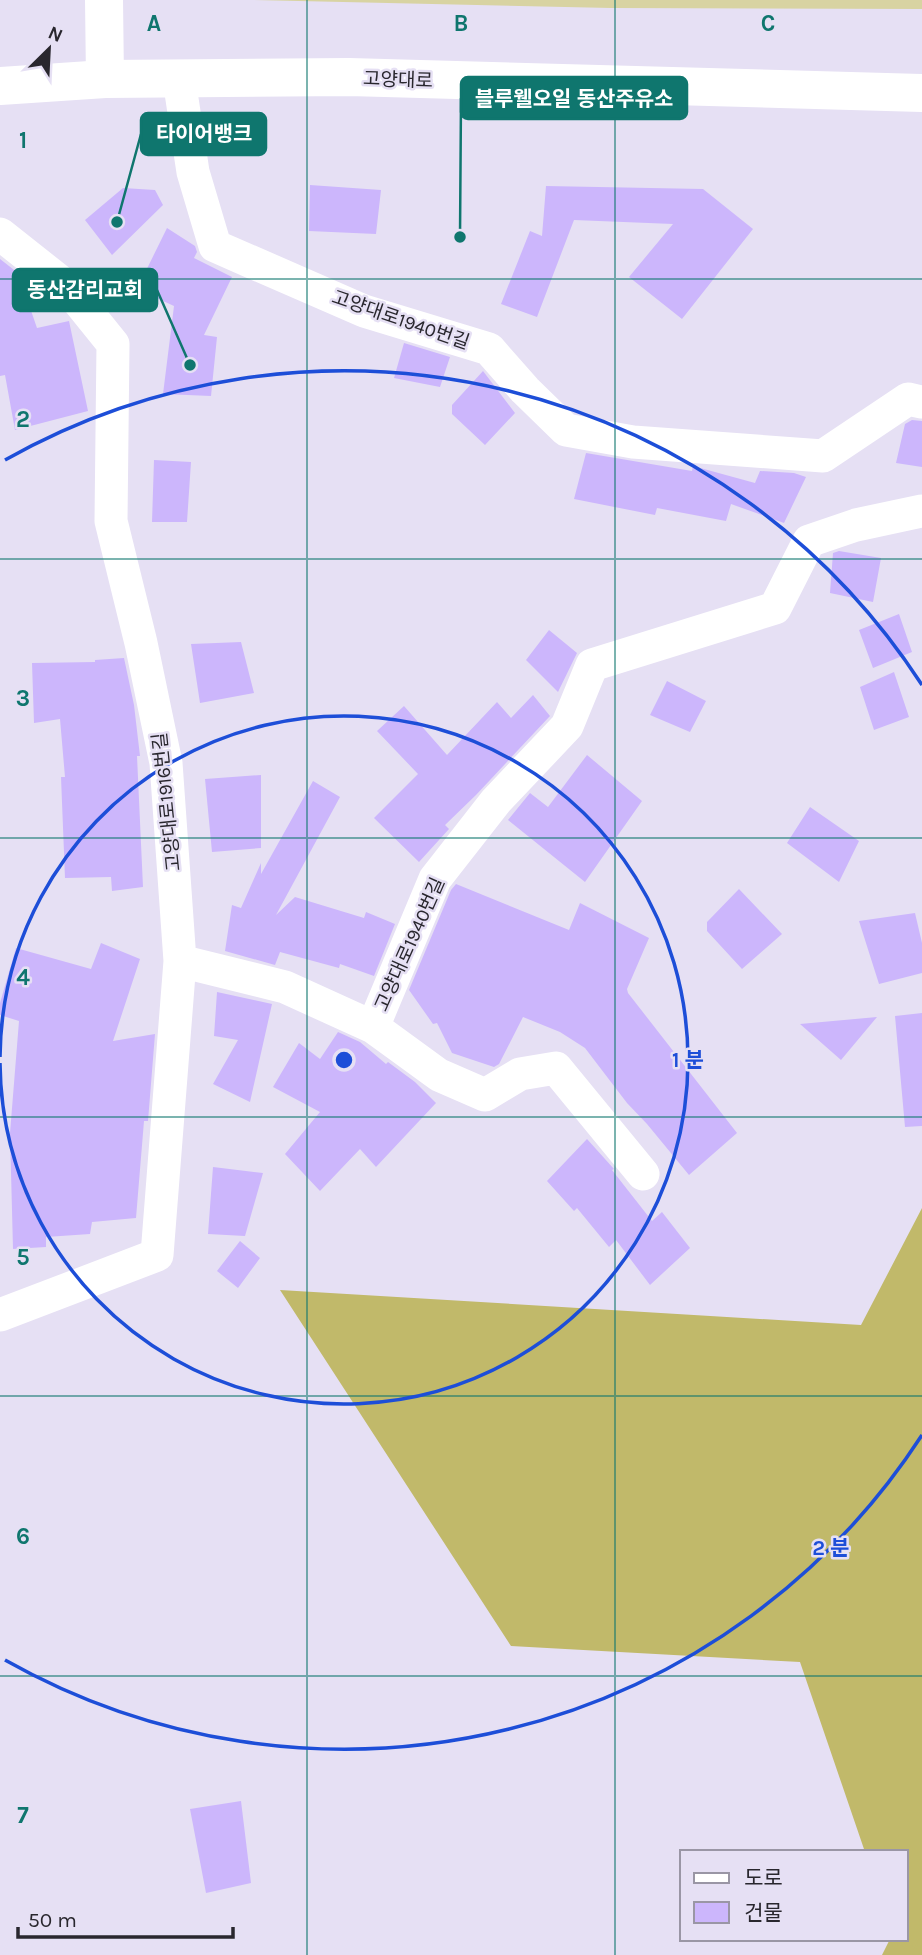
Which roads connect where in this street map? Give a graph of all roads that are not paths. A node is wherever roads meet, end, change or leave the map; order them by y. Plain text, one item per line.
1 (104, 0) edge
2 (105, 79) junction
3 (178, 79) junction
4 (0, 86) edge
5 (922, 93) edge
6 (0, 234) edge
7 (922, 402) edge
8 (922, 511) edge
9 (180, 961) junction
10 (373, 1027) junction
11 (643, 1174) dead end
12 (0, 1315) edge

1 - 2 main road
2 - 3 main road, 고양대로
2 - 4 main road, 고양대로
3 - 5 main road, 고양대로
3 - 7 street, 고양대로1940번길
6 - 9 street, 고양대로1916번길
8 - 10 street, 고양대로1940번길
9 - 10 street, 고양대로1940번길
9 - 12 street, 고양대로1916번길
10 - 11 street, 고양대로1940번길

